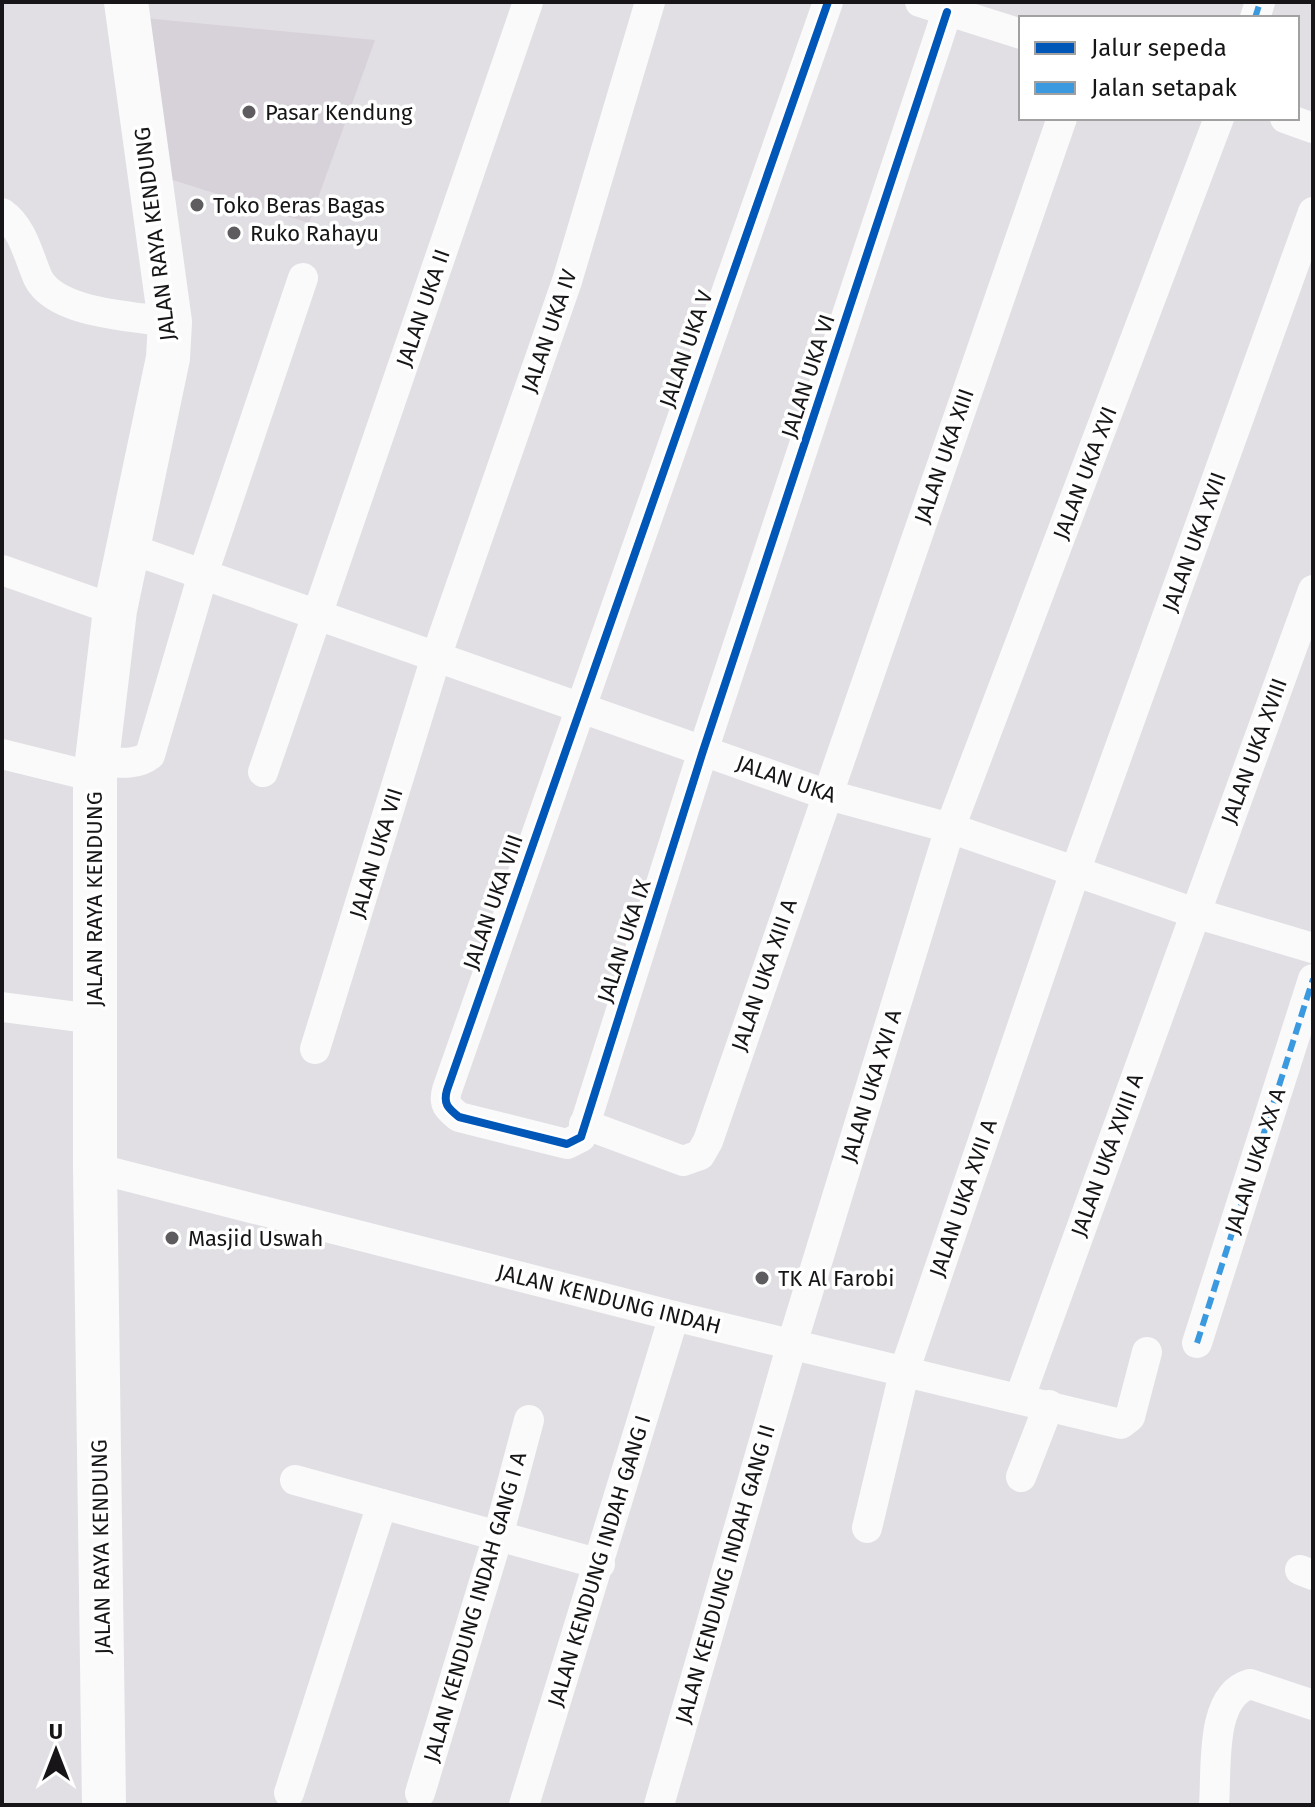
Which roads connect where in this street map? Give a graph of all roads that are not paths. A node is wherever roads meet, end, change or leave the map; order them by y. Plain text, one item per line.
1 (126, 2) edge
2 (528, 2) edge
3 (650, 2) edge
4 (828, 2) edge
5 (934, 7) edge
6 (1019, 33) edge
7 (1061, 120) edge
8 (1218, 120) edge
9 (1291, 120) edge
10 (1313, 128) edge
11 (1313, 212) edge
12 (2, 213) edge
13 (303, 278) dead end
14 (170, 322) junction
15 (128, 548) junction
16 (2, 570) edge
17 (203, 574) junction
18 (1313, 590) edge
19 (115, 610) junction
20 (318, 615) junction
21 (436, 657) junction
22 (579, 707) junction
23 (703, 751) junction
24 (2, 754) edge
25 (95, 769) junction
26 (263, 772) dead end
27 (825, 794) junction
28 (950, 828) junction
29 (1075, 872) junction
30 (1195, 913) junction
31 (1313, 948) edge
32 (1313, 979) edge
33 (2, 1007) edge
34 (94, 1019) junction
35 (315, 1049) dead end
36 (581, 1133) junction
37 (95, 1168) junction
38 (674, 1316) junction
39 (1197, 1343) dead end
40 (792, 1344) junction
41 (1147, 1352) dead end
42 (905, 1369) junction
43 (1020, 1397) junction
44 (1049, 1405) junction
45 (529, 1420) dead end
46 (1021, 1477) dead end
47 (295, 1480) dead end
48 (382, 1504) junction
49 (867, 1528) dead end
50 (498, 1536) junction
51 (600, 1564) junction
52 (1313, 1705) edge
53 (289, 1793) dead end
54 (420, 1793) dead end
55 (104, 1805) edge
56 (524, 1805) edge
57 (659, 1805) edge
58 (1214, 1805) edge

1 - 14 main road, JALAN RAYA KENDUNG
2 - 20 street, JALAN UKA II
3 - 21 street, JALAN UKA IV
4 - 22 street, JALAN UKA V
5 - 6 street
5 - 23 street, JALAN UKA VI
7 - 27 street, JALAN UKA XIII
8 - 28 street, JALAN UKA XVI
9 - 10 street
11 - 29 street, JALAN UKA XVII
12 - 14 street
13 - 17 street
14 - 15 main road, JALAN RAYA KENDUNG
15 - 17 street, JALAN UKA
15 - 19 main road, JALAN RAYA KENDUNG
16 - 19 street
17 - 20 street, JALAN UKA
17 - 25 street
18 - 30 street, JALAN UKA XVIII
19 - 25 main road, JALAN RAYA KENDUNG
20 - 21 street, JALAN UKA
20 - 26 street, JALAN UKA II
21 - 22 street, JALAN UKA
21 - 35 street, JALAN UKA VII
22 - 23 street, JALAN UKA
22 - 36 street, JALAN UKA VIII
23 - 27 street, JALAN UKA
23 - 36 street, JALAN UKA IX
24 - 25 street
25 - 34 main road, JALAN RAYA KENDUNG
27 - 28 street, JALAN UKA
27 - 36 street, JALAN UKA XIII A
28 - 29 street, JALAN UKA
28 - 40 street, JALAN UKA XVI A
29 - 30 street, JALAN UKA
29 - 42 street, JALAN UKA XVII A
30 - 31 street, JALAN UKA
30 - 43 street, JALAN UKA XVIII A
32 - 39 street, JALAN UKA XX A
33 - 34 street
34 - 37 main road, JALAN RAYA KENDUNG
37 - 38 street, JALAN KENDUNG INDAH
37 - 55 main road, JALAN RAYA KENDUNG
38 - 40 street, JALAN KENDUNG INDAH
38 - 51 street, JALAN KENDUNG INDAH GANG I
40 - 42 street, JALAN KENDUNG INDAH
40 - 57 street, JALAN KENDUNG INDAH GANG II
41 - 44 street, JALAN KENDUNG INDAH
42 - 43 street, JALAN KENDUNG INDAH
42 - 49 street, JALAN UKA XVII A
43 - 44 street, JALAN KENDUNG INDAH
44 - 46 street
45 - 50 street, JALAN KENDUNG INDAH GANG I A
47 - 48 street
48 - 50 street
48 - 53 street
50 - 51 street
50 - 54 street, JALAN KENDUNG INDAH GANG I A
51 - 56 street, JALAN KENDUNG INDAH GANG I
52 - 58 street

